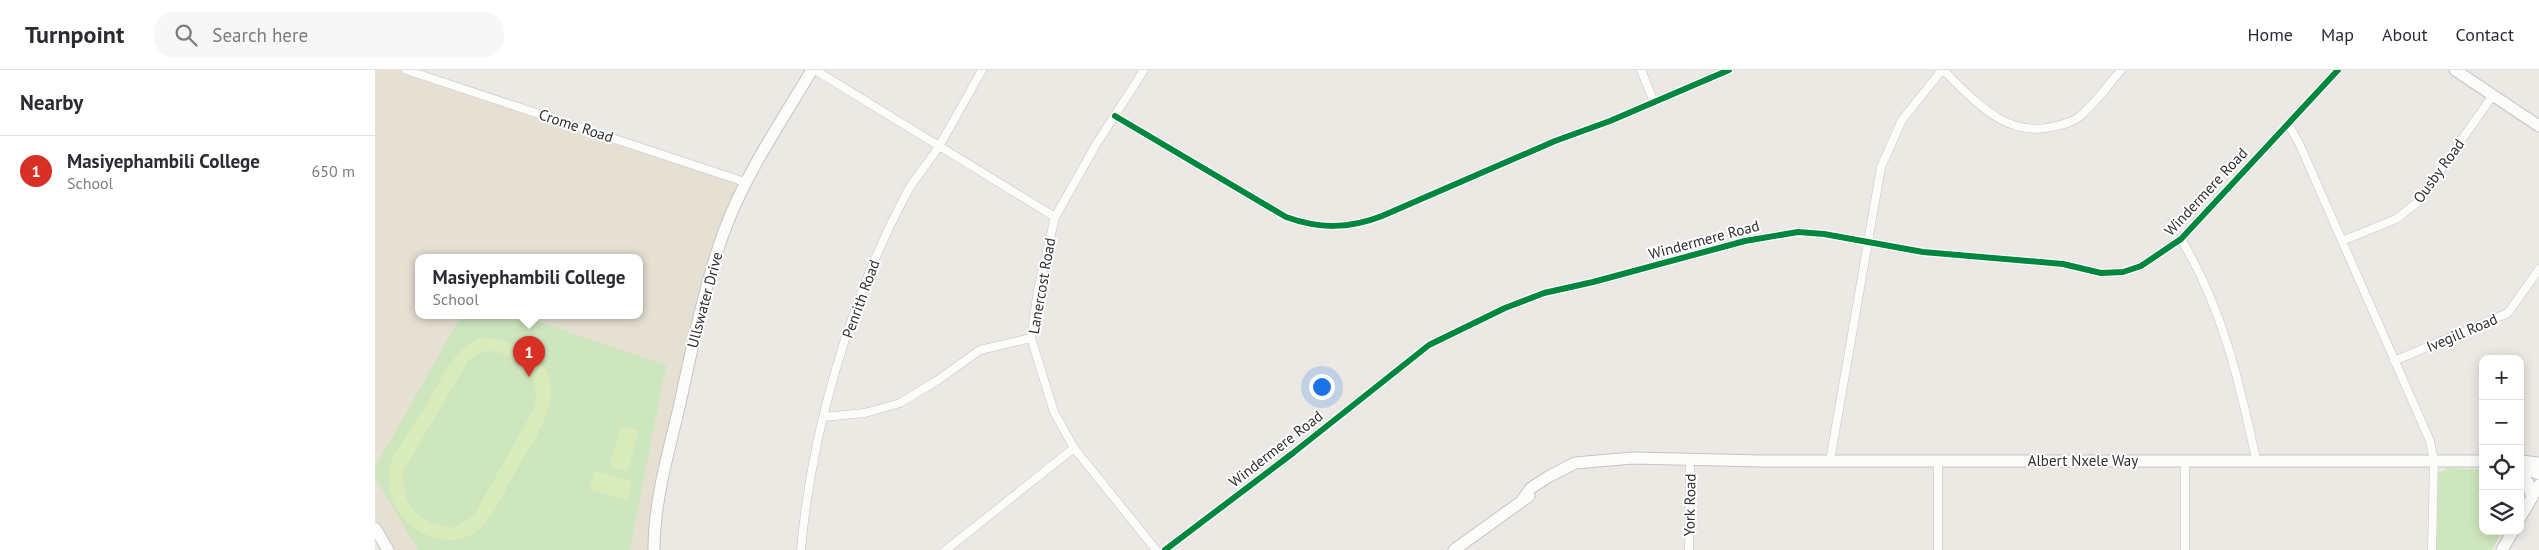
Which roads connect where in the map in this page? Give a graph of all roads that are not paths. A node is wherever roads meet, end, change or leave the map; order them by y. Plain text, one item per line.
1 (406, 70) edge
2 (813, 70) edge
3 (982, 70) edge
4 (1144, 70) edge
5 (1641, 70) edge
6 (1729, 70) edge
7 (1943, 70) edge
8 (2121, 70) edge
9 (2338, 70) edge
10 (2455, 70) edge
11 (2493, 95) junction
12 (1654, 102) junction
13 (1115, 116) junction
14 (2288, 124) junction
15 (2539, 126) edge
16 (939, 147) junction
17 (745, 182) junction
18 (1055, 217) junction
19 (2181, 240) junction
20 (2342, 241) junction
21 (1868, 242) junction
22 (2539, 269) edge
23 (1031, 338) junction
24 (2394, 361) junction
25 (825, 417) junction
26 (1073, 448) junction
27 (2539, 455) edge
28 (1687, 460) junction
29 (2256, 460) junction
30 (1830, 461) junction
31 (1938, 461) junction
32 (2434, 461) junction
33 (2479, 461) edge
34 (2185, 462) junction
35 (2524, 462) edge
36 (2524, 464) edge
37 (2539, 464) edge
38 (2524, 466) edge
39 (2524, 472) edge
40 (2539, 474) edge
41 (2539, 485) edge
42 (2532, 498) junction
43 (2524, 511) edge
44 (375, 528) edge
45 (2511, 535) edge
46 (388, 550) edge
47 (654, 550) edge
48 (801, 550) edge
49 (946, 550) edge
50 (1156, 550) edge
51 (1165, 550) edge
52 (1454, 550) edge
53 (1689, 550) edge
54 (1938, 550) edge
55 (2185, 550) edge
56 (2432, 550) edge
57 (2502, 550) edge

1 - 17 street, Crome Road
2 - 16 street
2 - 17 main road, Ullswater Drive
3 - 16 street, Penrith Road
4 - 13 street, Lanercost Road
5 - 12 street
6 - 12 street
7 - 8 street
7 - 21 street
9 - 14 street, Windermere Road
10 - 11 main road
11 - 15 main road
11 - 20 street, Ousby Road
12 - 13 street
13 - 18 street, Lanercost Road
14 - 19 street, Windermere Road
14 - 20 street
16 - 18 street
16 - 25 street, Penrith Road
17 - 47 main road, Ullswater Drive
18 - 23 street, Lanercost Road
19 - 21 street, Windermere Road
19 - 29 street
20 - 24 street
21 - 30 street
21 - 51 street, Windermere Road
22 - 24 street, Ivegill Road
23 - 25 street
23 - 26 street, Lanercost Road
24 - 32 street
25 - 48 street, Penrith Road
26 - 49 street
26 - 50 street, Lanercost Road
27 - 35 main road
28 - 30 main road, Albert Nxele Way
28 - 52 main road, Albert Nxele Way
28 - 53 street, York Road
29 - 32 main road, Albert Nxele Way
29 - 34 main road, Albert Nxele Way
30 - 31 main road, Albert Nxele Way
31 - 34 main road, Albert Nxele Way
31 - 54 street
32 - 33 main road, Albert Nxele Way
32 - 56 street
34 - 55 street
36 - 37 main road
38 - 40 main road
39 - 42 main road
41 - 42 main road
42 - 43 main road
44 - 46 main road
45 - 57 main road

